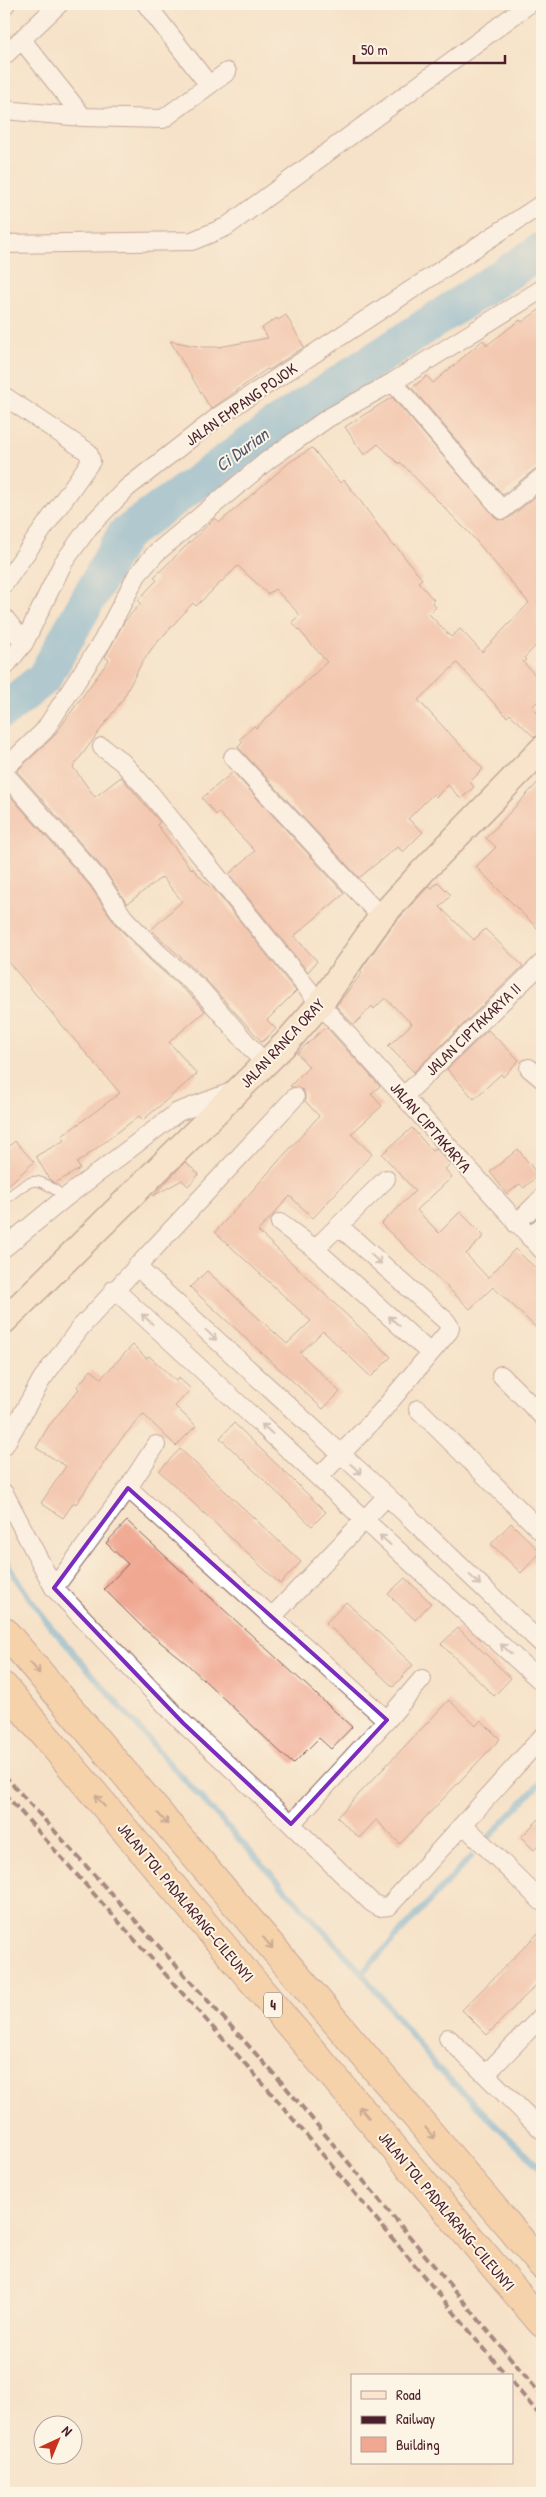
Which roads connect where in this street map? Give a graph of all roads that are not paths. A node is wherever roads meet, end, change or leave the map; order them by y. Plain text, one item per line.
1 (59, 4) edge
2 (146, 4) edge
3 (529, 4) edge
4 (22, 40) junction
5 (4, 56) edge
6 (227, 72) dead end
7 (209, 85) junction
8 (4, 110) edge
9 (83, 117) junction
10 (542, 204) edge
11 (4, 244) edge
12 (542, 289) edge
13 (393, 382) junction
14 (5, 400) edge
15 (542, 477) edge
16 (4, 584) edge
17 (4, 617) edge
18 (24, 643) junction
19 (4, 668) edge
20 (102, 746) dead end
21 (542, 749) edge
22 (233, 757) dead end
23 (4, 769) edge
24 (4, 773) edge
25 (381, 917) junction
26 (542, 963) edge
27 (320, 1004) junction
28 (264, 1063) junction
29 (237, 1090) junction
30 (404, 1096) junction
31 (295, 1097) dead end
32 (386, 1180) dead end
33 (66, 1197) junction
34 (542, 1198) edge
35 (4, 1200) edge
36 (280, 1223) dead end
37 (516, 1224) junction
38 (339, 1226) junction
39 (538, 1238) edge
40 (4, 1248) edge
41 (315, 1249) junction
42 (136, 1266) junction
43 (114, 1289) junction
44 (4, 1321) edge
45 (430, 1354) junction
46 (501, 1375) dead end
47 (418, 1409) dead end
48 (542, 1416) edge
49 (156, 1445) dead end
50 (4, 1446) edge
51 (340, 1454) junction
52 (320, 1476) junction
53 (128, 1488) junction
54 (4, 1494) edge
55 (387, 1496) junction
56 (363, 1520) junction
57 (542, 1532) edge
58 (54, 1588) junction
59 (272, 1617) junction
60 (4, 1631) edge
61 (542, 1644) edge
62 (422, 1678) dead end
63 (542, 1682) edge
64 (4, 1687) edge
65 (387, 1720) junction
66 (542, 1737) edge
67 (291, 1824) junction
68 (464, 1825) junction
69 (542, 1902) edge
70 (542, 2016) edge
71 (448, 2038) dead end
72 (486, 2074) junction
73 (542, 2130) edge
74 (542, 2265) edge
75 (542, 2323) edge

1 - 4 street
2 - 7 street
3 - 11 street
4 - 5 street
4 - 9 street
6 - 7 street
7 - 9 street
8 - 9 street
10 - 18 street, JALAN EMPANG POJOK
12 - 13 street
13 - 15 street
13 - 23 street
14 - 16 street
17 - 18 street
18 - 19 street, JALAN EMPANG POJOK
20 - 27 street, JALAN CIPTAKARYA
21 - 25 street, JALAN RANCA ORAY
22 - 25 street
24 - 28 street
25 - 27 street, JALAN RANCA ORAY
26 - 30 street, JALAN CIPTAKARYA II
27 - 28 street, JALAN RANCA ORAY
27 - 30 street, JALAN CIPTAKARYA
28 - 29 street, JALAN RANCA ORAY
29 - 33 street
29 - 44 street, JALAN RANCA ORAY
30 - 37 street, JALAN CIPTAKARYA
31 - 42 street
32 - 38 street
33 - 35 lane
33 - 40 street
34 - 37 street
36 - 41 street
37 - 39 street, JALAN CIPTAKARYA
38 - 41 street
38 -> 45 street
45 -> 41 street
42 - 43 street
42 -> 51 street
43 - 50 street
52 -> 43 street
45 - 51 street
46 - 48 street
47 - 57 street
49 - 53 street
51 - 52 street
51 -> 55 street
52 - 56 street
53 - 58 street
53 - 59 street
54 - 58 street
55 - 56 street
55 -> 61 street
56 - 59 street
63 -> 56 street
58 - 67 street
59 - 65 street
60 -> 74 highway, 4
62 - 65 street
75 -> 64 highway, JALAN TOL PADALARANG–CILEUNYI / 4
65 - 67 street
66 - 68 street
67 - 68 street
68 - 69 street
70 - 72 street
71 - 72 street
72 - 73 street

